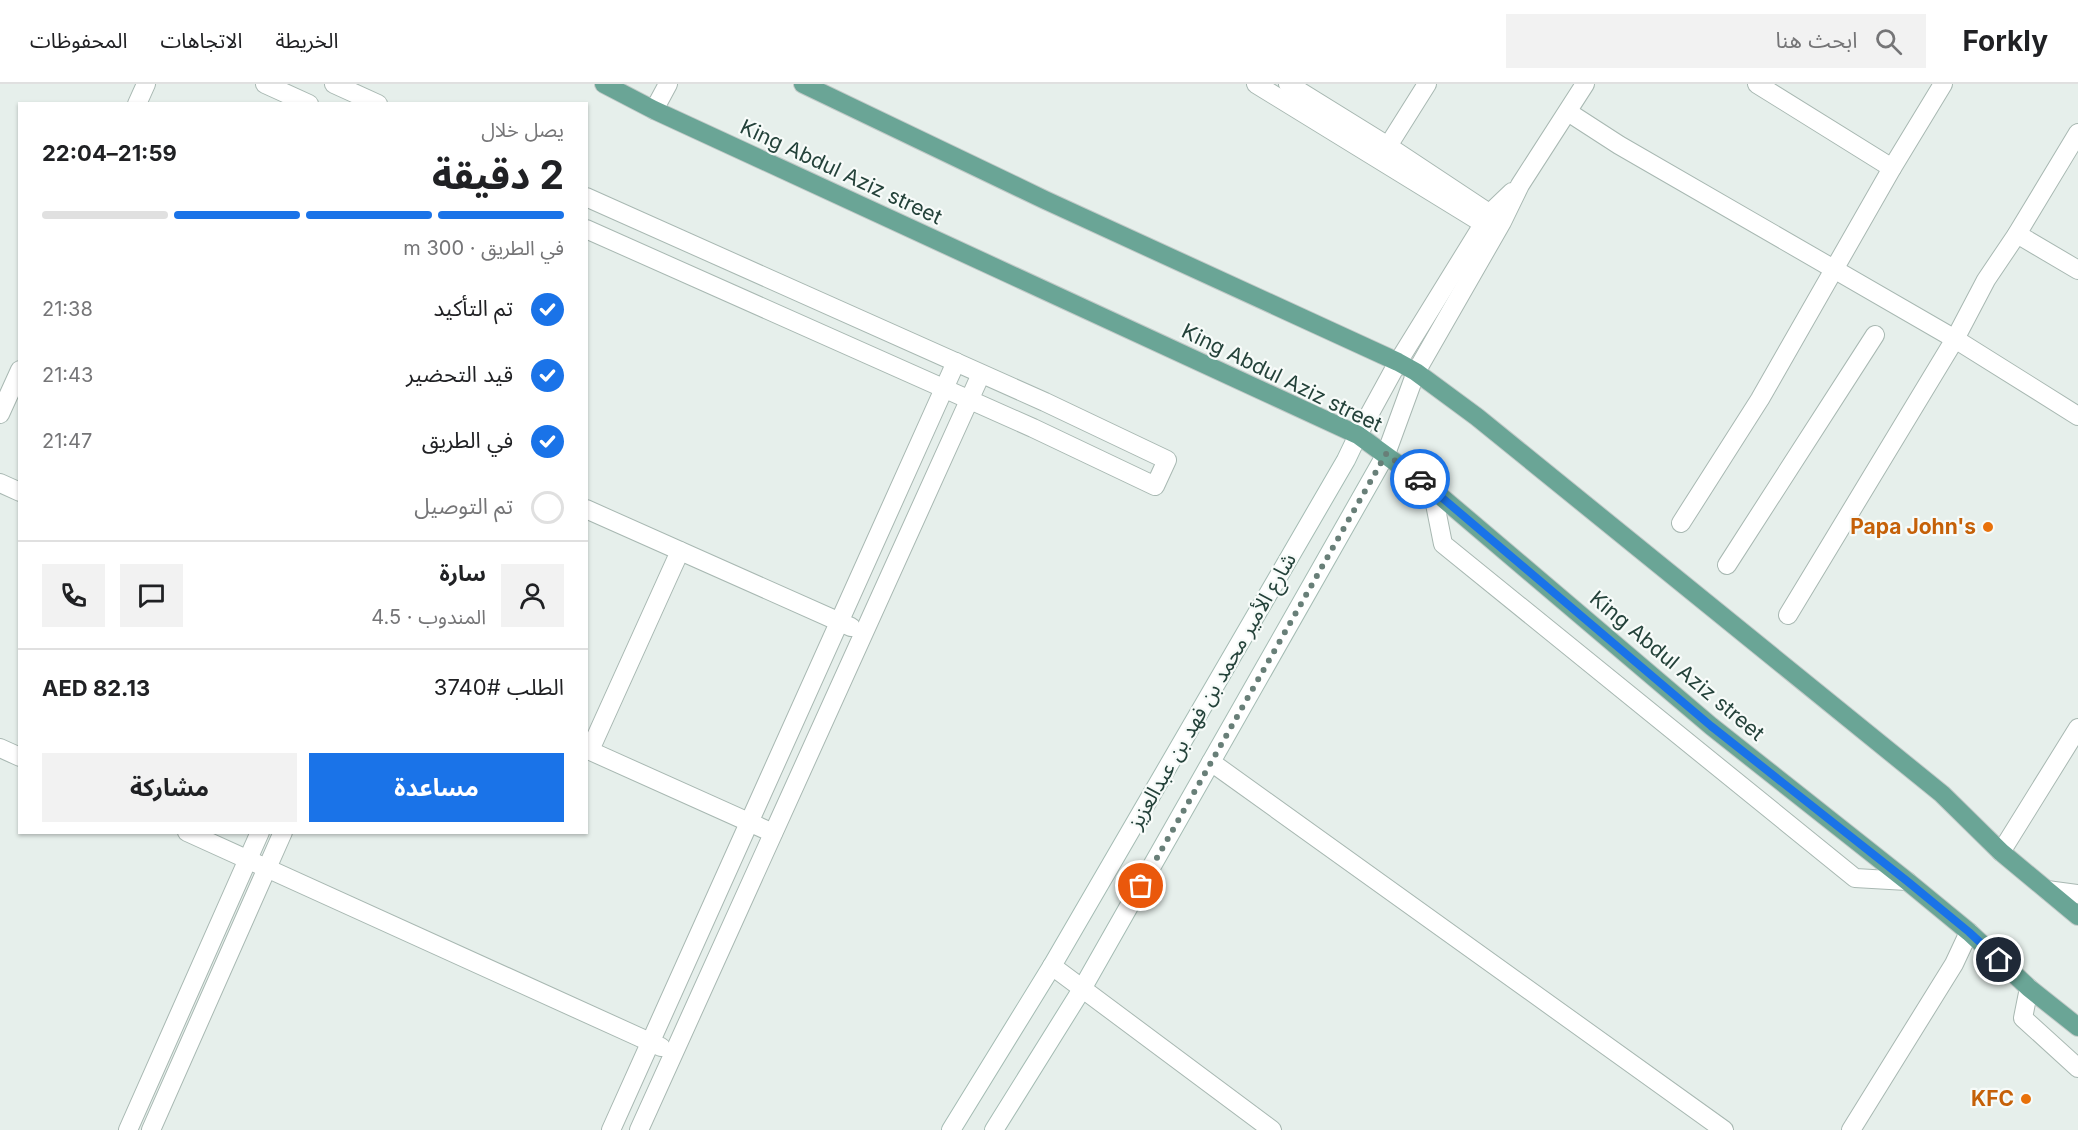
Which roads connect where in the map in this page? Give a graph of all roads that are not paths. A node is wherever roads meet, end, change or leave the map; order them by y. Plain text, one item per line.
1 (146, 84) edge
2 (265, 84) edge
3 (334, 84) edge
4 (668, 84) edge
5 (803, 84) edge
6 (1256, 84) edge
7 (1287, 84) edge
8 (1428, 84) edge
9 (1585, 84) edge
10 (1757, 84) edge
11 (1943, 84) edge
12 (612, 86) edge
13 (138, 102) edge
14 (305, 102) edge
15 (374, 102) edge
16 (654, 110) junction
17 (1568, 112) junction
18 (2078, 133) edge
19 (1388, 146) junction
20 (1892, 168) junction
21 (588, 198) edge
22 (1493, 222) junction
23 (588, 230) edge
24 (2017, 234) junction
25 (1836, 268) junction
26 (2078, 270) edge
27 (1875, 335) dead end
28 (1956, 339) junction
29 (1398, 362) junction
30 (956, 363) junction
31 (1416, 372) junction
32 (18, 374) edge
33 (981, 374) junction
34 (944, 389) junction
35 (968, 399) junction
36 (0, 414) edge
37 (2078, 416) edge
38 (1358, 435) junction
39 (1386, 454) junction
40 (0, 483) edge
41 (1432, 489) junction
42 (18, 491) edge
43 (588, 510) edge
44 (1681, 523) dead end
45 (680, 551) junction
46 (1727, 565) dead end
47 (1788, 615) dead end
48 (839, 622) junction
49 (863, 633) junction
50 (2078, 728) edge
51 (0, 748) edge
52 (588, 750) edge
53 (18, 756) edge
54 (1211, 762) junction
55 (749, 822) junction
56 (773, 833) junction
57 (191, 834) edge
58 (259, 834) edge
59 (282, 834) edge
60 (2001, 852) junction
61 (248, 860) junction
62 (267, 869) junction
63 (1907, 881) junction
64 (2047, 890) junction
65 (2078, 894) edge
66 (2078, 916) edge
67 (1969, 932) junction
68 (1052, 966) junction
69 (2029, 988) junction
70 (1082, 989) junction
71 (2078, 1027) edge
72 (651, 1042) junction
73 (674, 1053) junction
74 (2078, 1068) edge
75 (1250, 1124) edge
76 (128, 1130) edge
77 (151, 1130) edge
78 (611, 1130) edge
79 (639, 1130) edge
80 (951, 1130) edge
81 (994, 1130) edge
82 (1272, 1130) edge
83 (1724, 1130) edge
84 (1851, 1130) edge

1 - 13 street
2 - 14 street
3 - 15 street
4 - 16 street
5 - 29 main road
6 - 22 street
7 - 19 street
8 - 19 street
9 - 17 street
10 - 20 street
11 - 20 street
12 - 16 main road, King Abdul Aziz street
16 - 38 main road, King Abdul Aziz street
17 - 22 street
17 - 25 street
18 - 24 street
19 - 22 street
20 - 25 street
21 - 30 street
22 - 29 street, شارع الأمير محمد بن فهد بن عبدالعزيز
22 - 31 street, شارع الأمير محمد بن فهد بن عبدالعزيز
23 - 34 street
24 - 26 street
24 - 28 street
25 - 28 street
25 - 44 street
27 - 46 street
28 - 37 street
28 - 47 street
29 - 31 main road
29 - 38 street, شارع الأمير محمد بن فهد بن عبدالعزيز
30 - 33 street
30 - 34 street
31 - 39 street, شارع الأمير محمد بن فهد بن عبدالعزيز
31 - 60 main road
32 - 36 street
33 - 35 street
33 - 35 street
34 - 35 street
34 - 48 street
35 - 49 street
38 - 39 main road, King Abdul Aziz street
38 - 68 street, شارع الأمير محمد بن فهد بن عبدالعزيز
39 - 41 main road, King Abdul Aziz street
39 - 54 street, شارع الأمير محمد بن فهد بن عبدالعزيز
40 - 42 street
41 - 63 main road, King Abdul Aziz street
41 - 63 street
43 - 45 street
45 - 48 street
45 - 52 street
48 - 49 street
48 - 55 street
49 - 56 street
50 - 60 street
51 - 53 street
52 - 55 street
54 - 70 street, شارع الأمير محمد بن فهد بن عبدالعزيز
54 - 83 street
55 - 56 street
55 - 72 street
56 - 73 street
57 - 61 street
58 - 61 street
59 - 62 street
60 - 64 main road
61 - 62 street
61 - 76 street
62 - 72 street
62 - 77 street
63 - 67 main road, King Abdul Aziz street
64 - 65 street
64 - 66 main road
67 - 69 main road, King Abdul Aziz street
67 - 84 street
68 - 70 street
68 - 80 street, شارع الأمير محمد بن فهد بن عبدالعزيز
69 - 71 main road, King Abdul Aziz street
69 - 74 street
70 - 75 street
70 - 81 street, شارع الأمير محمد بن فهد بن عبدالعزيز
72 - 73 street
72 - 78 street
73 - 79 street
75 - 82 street

